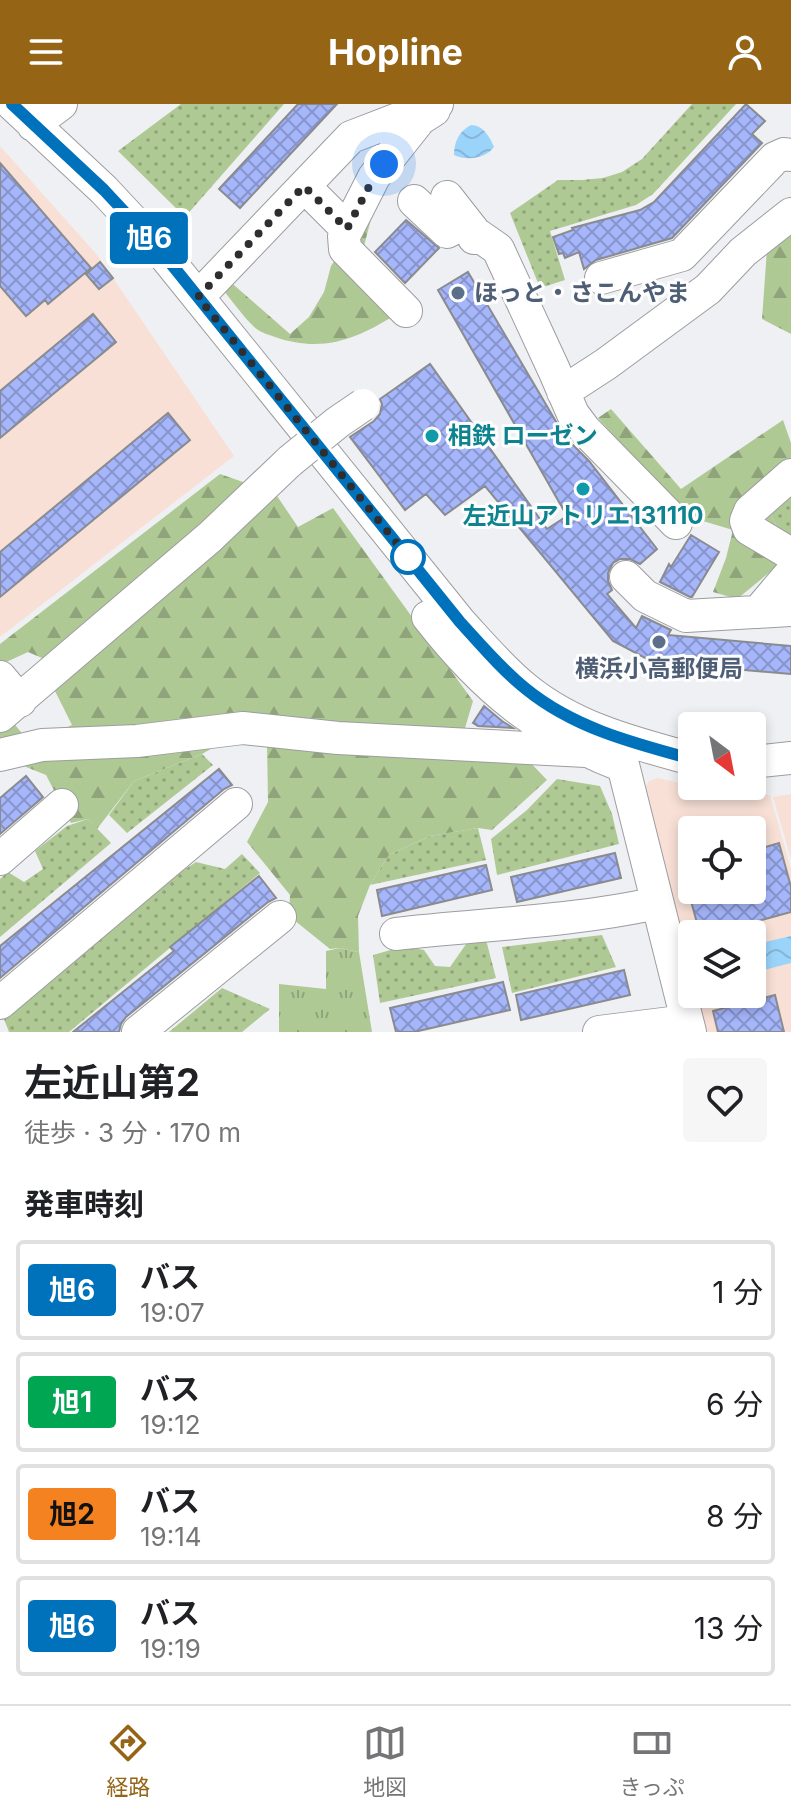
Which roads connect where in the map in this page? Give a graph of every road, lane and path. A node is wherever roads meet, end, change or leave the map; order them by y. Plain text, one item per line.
1 (61, 104) edge
2 (443, 104) edge
3 (423, 109) edge
4 (22, 114) edge
5 (791, 155) edge
6 (304, 186) junction
7 (447, 197) dead end
8 (414, 201) dead end
9 (791, 214) edge
10 (347, 229) junction
11 (473, 239) junction
12 (682, 255) junction
13 (601, 278) dead end
14 (710, 287) junction
15 (198, 297) junction
16 (406, 311) dead end
17 (563, 392) junction
18 (363, 405) dead end
19 (791, 475) edge
20 (676, 523) dead end
21 (374, 548) dead end
22 (791, 554) edge
23 (791, 573) edge
24 (626, 577) dead end
25 (791, 610) edge
26 (758, 612) junction
27 (7, 698) edge
28 (586, 751) junction
29 (620, 752) junction
30 (0, 755) edge
31 (678, 758) edge
32 (791, 758) edge
33 (766, 761) edge
34 (236, 804) dead end
35 (62, 805) dead end
36 (0, 859) edge
37 (657, 903) junction
38 (280, 917) dead end
39 (396, 934) dead end
40 (0, 1003) edge
41 (689, 1026) edge
42 (138, 1032) edge
43 (599, 1032) edge

1 - 4 street
2 - 10 street
3 - 6 street
4 - 15 street
5 - 12 street
6 - 10 street
6 - 15 street
7 - 11 street
8 - 11 street
9 - 14 street
10 - 16 street
11 - 17 street
12 - 13 street
12 - 14 street
14 - 17 street
15 - 29 street
17 - 20 street
18 - 27 street, bridge
19 - 22 street
21 - 28 street
23 - 26 street
24 - 26 street
25 - 26 street
28 - 29 street
28 - 30 street
29 - 31 street
29 - 37 street
32 - 33 street
34 - 40 street
35 - 36 street
37 - 39 street
37 - 41 street
38 - 42 street
41 - 43 street

